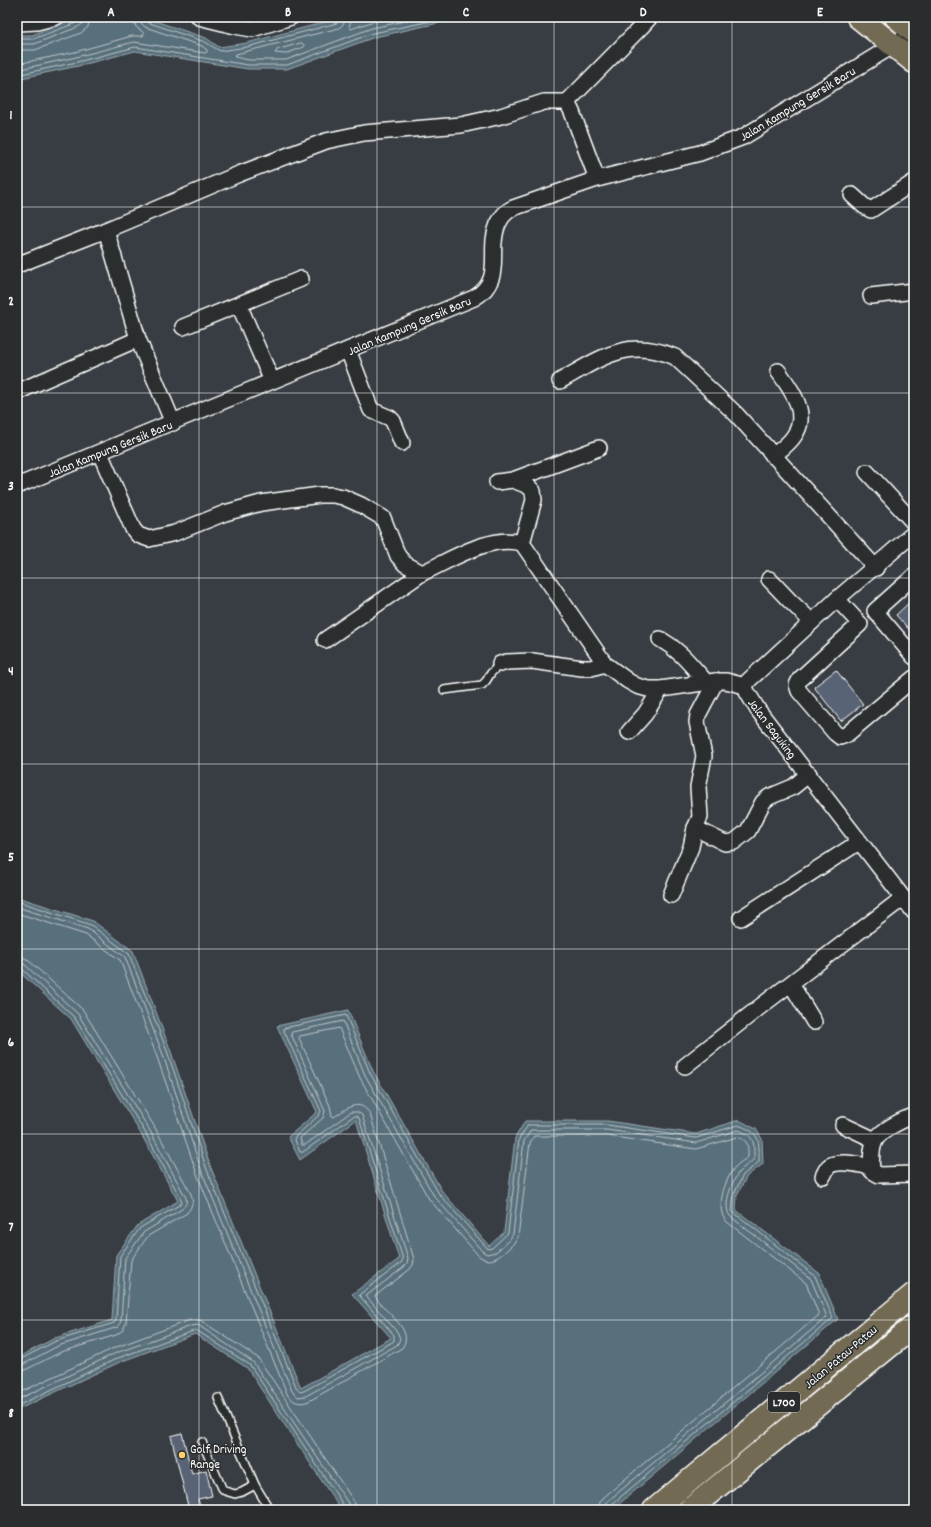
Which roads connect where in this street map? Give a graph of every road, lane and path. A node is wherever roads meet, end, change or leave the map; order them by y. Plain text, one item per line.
1 (56, 17) edge
2 (199, 17) edge
3 (291, 17) edge
4 (650, 17) edge
5 (858, 17) edge
6 (17, 23) edge
7 (903, 23) edge
8 (894, 46) junction
9 (914, 62) edge
10 (567, 102) junction
11 (597, 179) junction
12 (914, 182) edge
13 (852, 195) dead end
14 (106, 230) junction
15 (17, 265) edge
16 (301, 279) dead end
17 (914, 291) edge
18 (871, 296) dead end
19 (239, 305) junction
20 (183, 327) dead end
21 (138, 339) junction
22 (348, 350) junction
23 (778, 371) dead end
24 (272, 381) junction
25 (560, 382) dead end
26 (17, 392) edge
27 (173, 422) junction
28 (402, 443) dead end
29 (599, 448) dead end
30 (100, 452) junction
31 (773, 456) junction
32 (867, 472) dead end
33 (513, 480) junction
34 (497, 482) dead end
35 (17, 486) edge
36 (914, 523) edge
37 (914, 533) edge
38 (522, 543) junction
39 (876, 568) junction
40 (422, 574) junction
41 (914, 576) edge
42 (769, 579) dead end
43 (837, 599) junction
44 (874, 611) junction
45 (812, 622) junction
46 (860, 624) junction
47 (660, 639) dead end
48 (325, 640) dead end
49 (914, 657) edge
50 (500, 664) joint
51 (605, 664) junction
52 (914, 678) edge
53 (711, 682) junction
54 (745, 686) junction
55 (661, 689) junction
56 (444, 690) dead end
57 (629, 732) dead end
58 (809, 774) junction
59 (695, 828) junction
60 (859, 842) junction
61 (671, 895) dead end
62 (903, 898) junction
63 (914, 912) edge
64 (741, 918) dead end
65 (791, 984) junction
66 (814, 1022) dead end
67 (685, 1066) dead end
68 (914, 1116) edge
69 (843, 1125) dead end
70 (875, 1140) junction
71 (871, 1167) junction
72 (914, 1174) edge
73 (824, 1176) dead end
74 (914, 1294) edge
75 (914, 1326) edge
76 (914, 1343) edge
77 (868, 1364) junction
78 (218, 1398) dead end
79 (202, 1442) dead end
80 (255, 1485) junction
81 (270, 1510) edge
82 (654, 1510) edge
83 (689, 1510) edge

1 - 6 street
2 - 3 street
4 - 10 street
5 - 8 main road
7 - 8 street, Jalan Kampung Gersik Baru
8 - 9 main road
8 - 11 street, Jalan Kampung Gersik Baru
10 - 11 street
10 - 14 street
11 - 22 street, Jalan Kampung Gersik Baru
12 - 13 street
14 - 15 street
14 - 21 street
16 - 19 street
17 - 18 street
19 - 20 street
19 - 24 street
21 - 26 street
21 - 27 street
22 - 24 street, Jalan Kampung Gersik Baru
22 - 28 street
23 - 31 street
24 - 27 street, Jalan Kampung Gersik Baru
25 - 31 street
27 - 30 street, Jalan Kampung Gersik Baru
29 - 33 street
30 - 35 street, Jalan Kampung Gersik Baru
30 - 40 street
31 - 39 street
32 - 36 street
33 - 34 street
33 - 38 street
37 - 39 street, Jalan Saguking
38 - 40 street
38 - 51 street
39 - 43 street, Jalan Saguking
40 - 48 street
41 - 44 street
42 - 45 street
43 - 45 street, Jalan Saguking
43 - 46 street
44 - 46 street
44 - 49 street
45 - 54 street, Jalan Saguking
46 - 52 street
47 - 53 street
50 - 51 street
50 - 56 lane
51 - 55 street
53 - 54 street
53 - 55 street
53 - 59 street
54 - 58 street, Jalan Saguking
55 - 57 street
58 - 59 street
58 - 60 street, Jalan Saguking
59 - 61 street
60 - 62 street, Jalan Saguking
60 - 64 street
62 - 63 street, Jalan Saguking
62 - 65 street
65 - 66 street
65 - 67 street
68 - 70 street
69 - 70 street
70 - 71 street
71 - 72 street
71 - 73 street
74 - 82 main road, Jalan Patau-Patau / L700
75 - 77 main road, Jalan Patau-Patau / L700
76 - 77 main road
77 - 83 main road, Jalan Patau-Patau / L700
78 - 80 lane
79 - 80 lane
80 - 81 lane

